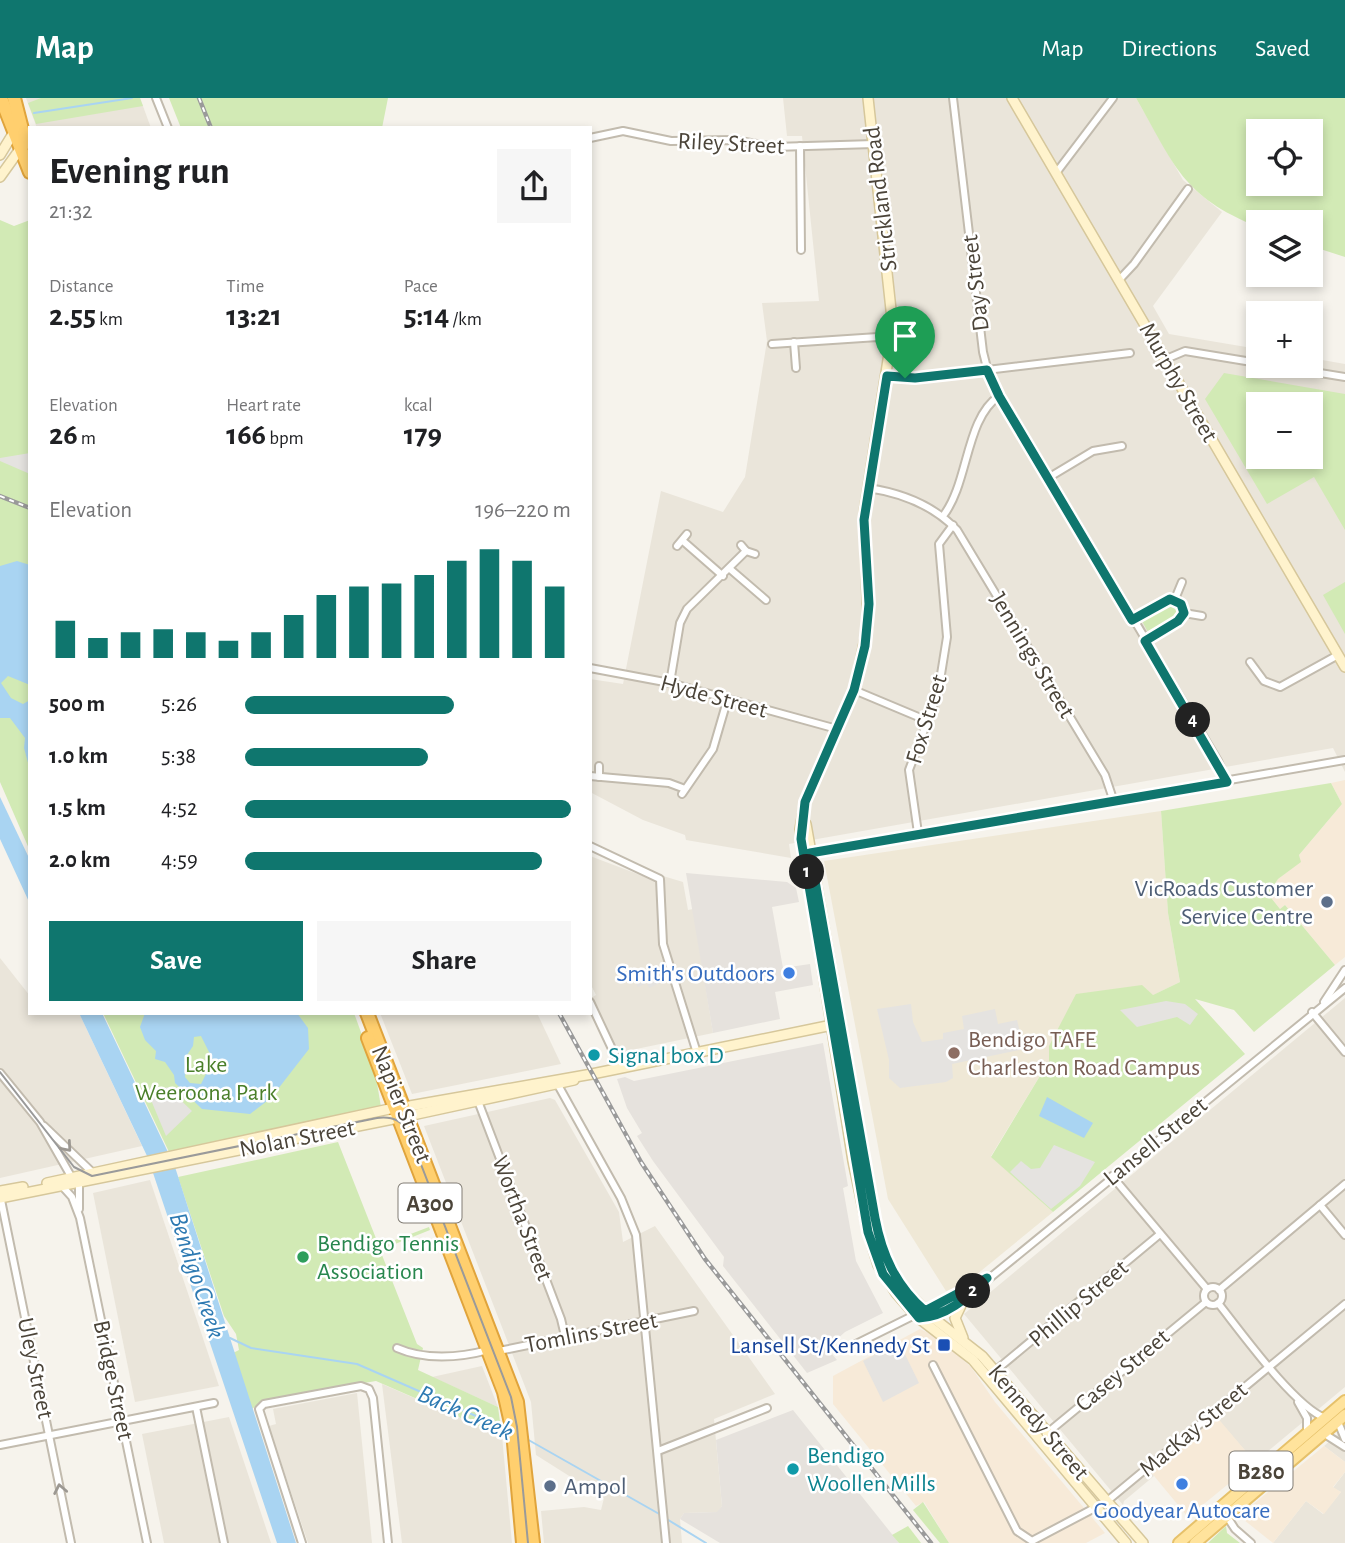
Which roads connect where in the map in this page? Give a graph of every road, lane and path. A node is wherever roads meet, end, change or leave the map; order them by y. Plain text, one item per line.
1 (1, 98) edge
2 (15, 98) edge
3 (156, 98) edge
4 (869, 98) edge
5 (953, 98) edge
6 (1012, 98) edge
7 (1113, 98) edge
8 (167, 126) edge
9 (28, 129) edge
10 (14, 132) junction
11 (592, 138) edge
12 (874, 144) junction
13 (800, 146) junction
14 (20, 149) junction
15 (0, 155) edge
16 (28, 168) edge
17 (1056, 173) junction
18 (0, 177) edge
19 (1188, 189) dead end
20 (801, 250) dead end
21 (1119, 280) junction
22 (893, 336) junction
23 (794, 342) junction
24 (772, 344) dead end
25 (1130, 353) dead end
26 (1166, 359) junction
27 (1246, 361) edge
28 (796, 368) dead end
29 (987, 370) junction
30 (1323, 373) edge
31 (887, 376) junction
32 (1345, 377) edge
33 (999, 396) junction
34 (1122, 446) dead end
35 (1048, 478) junction
36 (867, 488) junction
37 (943, 516) junction
38 (953, 525) junction
39 (687, 534) dead end
40 (755, 554) dead end
41 (730, 569) junction
42 (723, 576) junction
43 (1182, 582) dead end
44 (1175, 599) junction
45 (766, 600) dead end
46 (1184, 613) junction
47 (1202, 616) dead end
48 (1132, 620) junction
49 (1145, 641) junction
50 (1338, 655) junction
51 (1250, 662) dead end
52 (1345, 667) edge
53 (592, 668) edge
54 (670, 682) junction
55 (854, 690) junction
56 (727, 701) junction
57 (928, 721) junction
58 (837, 729) junction
59 (1345, 760) edge
60 (599, 766) dead end
61 (592, 776) edge
62 (599, 777) junction
63 (1227, 782) junction
64 (1113, 799) junction
65 (918, 833) junction
66 (592, 847) edge
67 (807, 854) junction
68 (1345, 970) edge
69 (1345, 988) edge
70 (1323, 1004) junction
71 (592, 1006) edge
72 (1312, 1012) junction
73 (360, 1015) edge
74 (368, 1015) edge
75 (842, 1023) junction
76 (831, 1026) junction
77 (1345, 1052) edge
78 (697, 1053) junction
79 (621, 1068) junction
80 (0, 1073) edge
81 (557, 1081) junction
82 (852, 1084) junction
83 (842, 1086) junction
84 (478, 1097) junction
85 (401, 1112) junction
86 (40, 1122) junction
87 (147, 1165) junction
88 (93, 1173) junction
89 (1112, 1176) junction
90 (75, 1181) junction
91 (1345, 1184) edge
92 (62, 1186) junction
93 (0, 1195) edge
94 (1320, 1205) junction
95 (80, 1218) junction
96 (1160, 1234) junction
97 (1345, 1235) edge
98 (987, 1278) junction
99 (1207, 1289) junction
100 (1219, 1290) junction
101 (964, 1299) junction
102 (1206, 1302) junction
103 (1217, 1303) junction
104 (1345, 1304) edge
105 (694, 1311) dead end
106 (923, 1316) junction
107 (646, 1322) junction
108 (565, 1336) junction
109 (965, 1341) junction
110 (397, 1348) dead end
111 (848, 1348) dead end
112 (493, 1350) junction
113 (1270, 1365) junction
114 (933, 1366) dead end
115 (995, 1371) junction
116 (1292, 1392) junction
117 (1345, 1403) edge
118 (214, 1404) dead end
119 (196, 1407) junction
120 (767, 1408) dead end
121 (1335, 1416) edge
122 (123, 1421) junction
123 (1307, 1432) junction
124 (1323, 1433) junction
125 (49, 1436) junction
126 (1043, 1436) junction
127 (1345, 1439) edge
128 (519, 1443) junction
129 (0, 1445) edge
130 (1345, 1447) edge
131 (658, 1451) junction
132 (1265, 1481) junction
133 (1232, 1495) junction
134 (1106, 1502) junction
135 (1097, 1508) junction
136 (1226, 1514) junction
137 (71, 1543) edge
138 (147, 1543) edge
139 (224, 1543) edge
140 (302, 1543) edge
141 (388, 1543) edge
142 (523, 1543) edge
143 (533, 1543) edge
144 (666, 1543) edge
145 (1126, 1543) edge
146 (1143, 1543) edge
147 (1179, 1543) edge
148 (1195, 1543) edge
149 (1251, 1543) edge

1 - 10 highway
2 - 9 highway
2 - 14 highway
3 - 8 street
4 - 12 street, Strickland Road
5 - 29 street, Day Street
6 - 17 street, Murphy Street
7 - 17 street
10 - 14 highway
10 - 15 street
11 - 13 street, Riley Street
12 - 13 street, Riley Street
12 - 22 street, Strickland Road
13 - 20 street
14 - 16 highway
14 - 18 street
17 - 21 street, Murphy Street
19 - 21 street
21 - 26 street, Murphy Street
22 - 23 street
22 - 31 street, Strickland Road
23 - 24 street
23 - 28 street
25 - 29 street
26 - 27 street
26 - 50 street, Murphy Street
29 - 31 street
29 - 33 street, Day Street
30 - 32 street
31 - 36 street, Strickland Road
33 - 35 street, Day Street
33 - 37 street
34 - 35 street
35 - 48 street, Day Street
36 - 37 street, Jennings Street
36 - 55 street, Strickland Road
37 - 38 street, Jennings Street
38 - 57 street, Fox Street
38 - 64 street, Jennings Street
39 - 42 street
40 - 41 street
41 - 42 street
41 - 45 street
42 - 54 street
43 - 44 street
44 - 46 street
44 - 48 street
46 - 47 street
46 - 49 street
48 - 49 street, Day Street
49 - 63 street, Day Street
50 - 51 street
50 - 52 street, Murphy Street
53 - 54 street, Hyde Street
54 - 56 street, Hyde Street
55 - 57 street
55 - 58 street, Strickland Road
56 - 58 street, Hyde Street
56 - 62 street
57 - 65 street, Fox Street
58 - 67 street, Strickland Road
59 - 63 street
60 - 62 street
61 - 62 street
63 - 64 street
64 - 65 street
65 - 67 street
66 - 78 street
67 - 75 street
67 - 76 street
68 - 70 street, Lansell Street
69 - 70 street, Lansell Street
70 - 72 street, Lansell Street
71 - 79 street
72 - 77 street
72 - 89 street, Lansell Street
73 - 85 highway, Napier Street / A300
74 - 85 highway, Napier Street / A300
75 - 76 street, Nolan Street
75 - 82 street
76 - 78 street, Nolan Street
76 - 83 street
78 - 79 street, Nolan Street
79 - 81 street, Nolan Street
80 - 86 street, Bridge Street
81 - 84 street, Nolan Street
81 - 107 street
82 - 83 street
82 - 106 street
83 - 106 street
84 - 85 street, Nolan Street
84 - 108 street, Wortha Street
85 - 87 street, Nolan Street
85 - 112 highway, Napier Street / A300
86 -> 88 street, Bridge Street
86 - 90 street, Bridge Street
87 - 88 street, Nolan Street
87 - 90 street, Nolan Street
88 - 90 street, Nolan Street
89 - 96 street
89 - 98 street, Lansell Street
90 - 92 street, Nolan Street
90 - 93 street, Nolan Street
90 - 95 street, Bridge Street
91 - 94 street
92 - 93 street, Nolan Street
92 - 95 street, Bridge Street
93 - 125 street, Uley Street
94 - 97 street
94 - 100 street
95 - 122 street, Bridge Street
96 - 99 street
96 - 115 street, Phillip Street
98 - 101 street, Lansell Street
98 - 106 street, Lansell Street
99 - 100 street
99 - 102 street
100 - 103 street
101 - 106 street, Lansell Street
101 - 109 street
102 - 103 street
102 - 126 street, Casey Street
103 - 113 street
104 - 113 street, MacKay Street
105 - 107 street, Tomlins Street
106 - 109 street, Kennedy Street
106 - 111 street, Lansell Street
106 - 126 street, Kennedy Street
107 - 108 street, Tomlins Street
107 - 131 street
108 - 112 street, Tomlins Street
109 - 115 street, Kennedy Street
110 - 112 street, Tomlins Street
112 - 128 highway, A300
113 - 116 street
113 - 134 street, MacKay Street
114 - 135 street, MacKay Street
115 - 126 street, Kennedy Street
116 - 121 street
116 - 123 street
117 - 121 main road, B280
118 - 119 street
119 - 122 street
119 - 139 street
120 - 131 street
121 - 123 main road, B280
121 - 124 main road, B280
121 - 127 street
122 - 125 street
122 - 138 street, Bridge Street
123 - 133 main road, B280
124 - 130 street
124 - 132 main road, B280
125 - 129 street
137 -> 125 street, Uley Street
126 - 134 street, Kennedy Street
126 - 135 street, Kennedy Street
128 - 142 highway, A300
128 - 143 highway, A300
131 - 144 street
132 - 133 main road
132 - 136 main road, B280
133 - 147 main road, B280
134 - 135 street, MacKay Street
134 - 146 street, Kennedy Street
135 - 145 street, Kennedy Street
136 - 148 main road, B280
136 - 149 street
140 - 141 street

